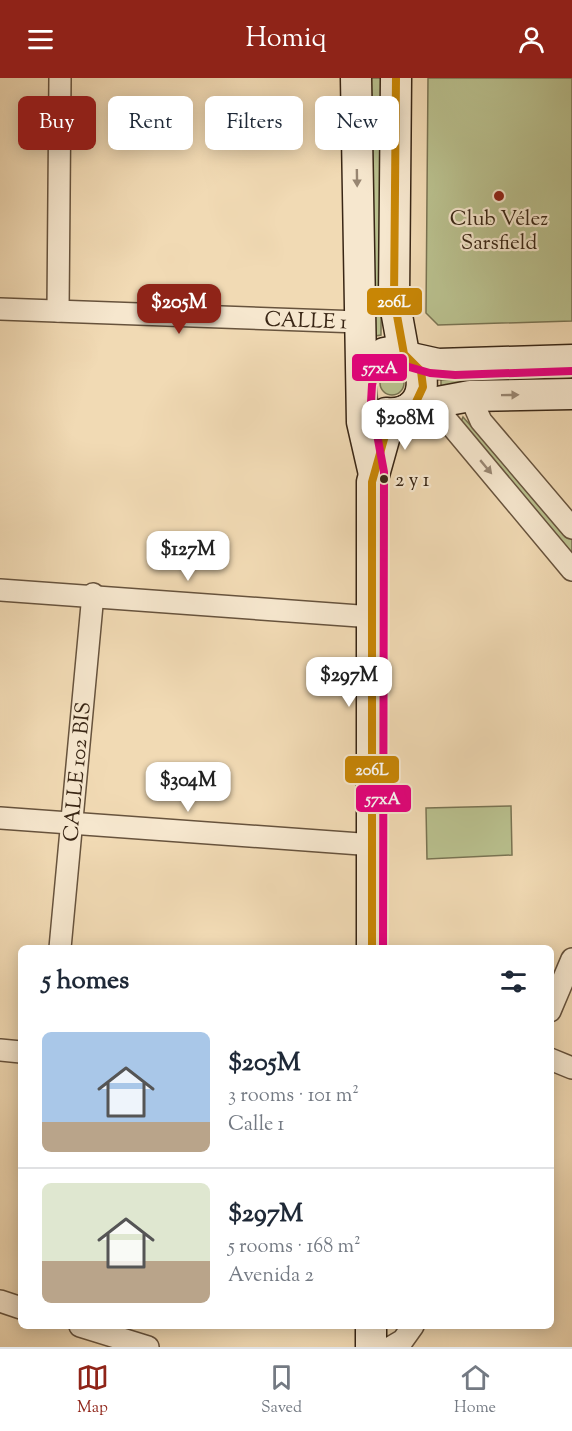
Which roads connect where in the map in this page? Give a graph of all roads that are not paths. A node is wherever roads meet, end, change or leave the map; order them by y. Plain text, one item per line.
1 (60, 78) edge
2 (356, 78) edge
3 (396, 78) edge
4 (0, 309) edge
5 (58, 310) junction
6 (359, 322) junction
7 (408, 356) junction
8 (572, 360) edge
9 (362, 382) junction
10 (572, 394) edge
11 (470, 396) junction
12 (407, 409) junction
13 (374, 472) junction
14 (572, 528) edge
15 (572, 570) edge
16 (0, 590) edge
17 (93, 594) junction
18 (374, 617) junction
19 (0, 818) edge
20 (71, 824) junction
21 (374, 844) junction
22 (60, 945) edge
23 (372, 945) edge
24 (572, 959) edge
25 (554, 1002) edge
26 (0, 1050) edge
27 (18, 1052) edge
28 (554, 1061) edge
29 (572, 1068) edge
30 (0, 1301) edge
31 (18, 1307) edge
32 (91, 1329) edge
33 (371, 1329) edge
34 (411, 1329) edge
35 (148, 1347) edge
36 (371, 1347) edge
37 (391, 1347) edge

1 - 5 street
2 -> 6 main road
3 - 7 main road
4 - 5 street, CALLE 1
5 - 6 street, CALLE 1
6 - 9 main road
7 - 8 main road
7 - 9 main road
7 - 12 main road
9 - 12 main road
9 - 13 main road
11 -> 10 main road
11 - 12 main road
11 - 14 street
12 - 13 main road
12 -> 15 street
13 - 18 main road
16 - 17 street
17 - 18 street
17 - 20 street, CALLE 102 BIS
18 - 21 main road
19 - 20 street
20 - 21 street
20 - 22 street, CALLE 102 BIS
21 - 23 main road
24 - 25 street
26 - 27 street
28 - 29 street
30 - 31 street
32 - 35 street
33 - 36 main road
34 - 37 street

